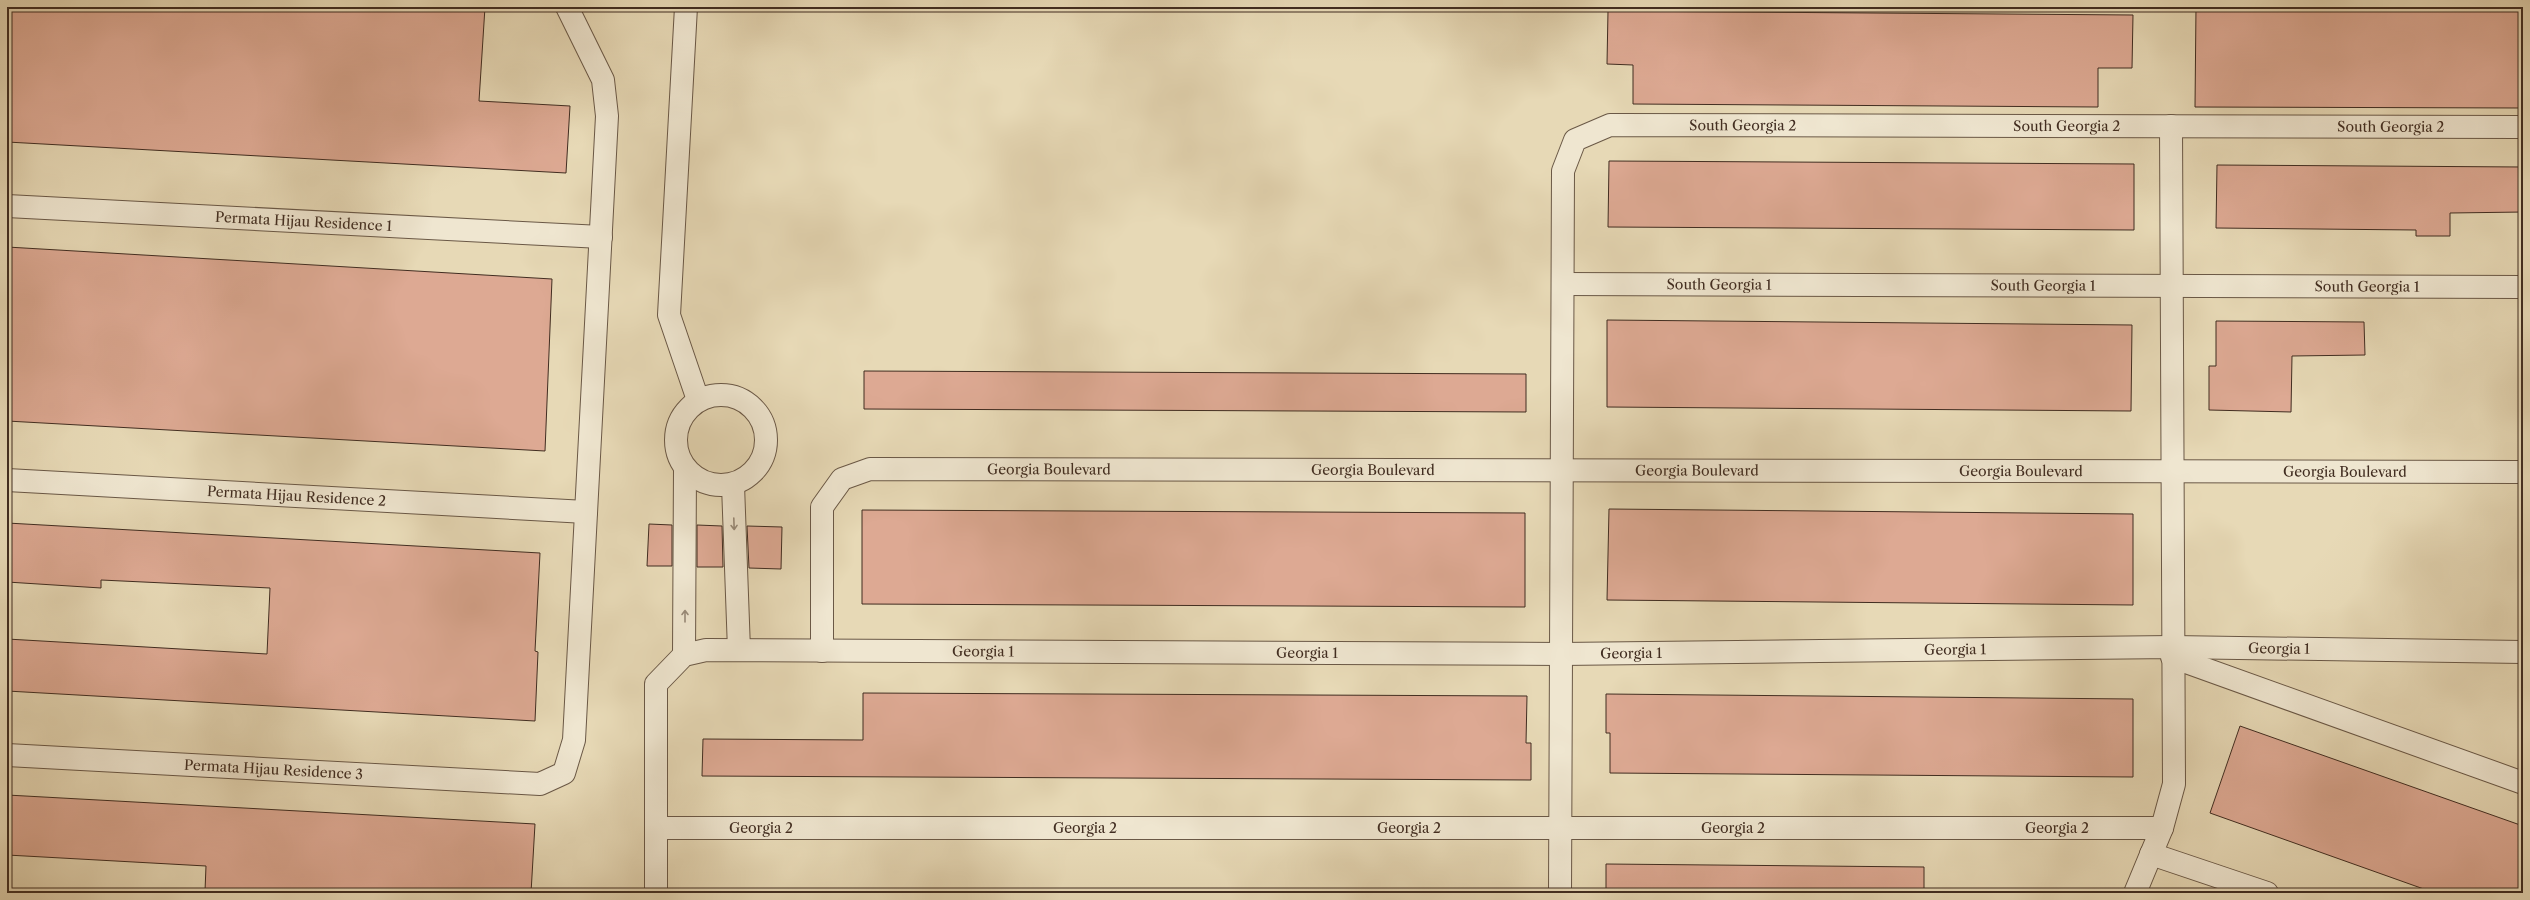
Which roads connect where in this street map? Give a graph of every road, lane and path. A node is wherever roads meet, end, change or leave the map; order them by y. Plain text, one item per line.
1 (568, 7) edge
2 (686, 7) edge
3 (2171, 126) junction
4 (2523, 127) edge
5 (7, 206) edge
6 (601, 237) junction
7 (1563, 284) junction
8 (2172, 286) junction
9 (2523, 287) edge
10 (698, 400) junction
11 (685, 469) junction
12 (1562, 470) junction
13 (2172, 470) junction
14 (2523, 472) edge
15 (7, 480) edge
16 (733, 485) junction
17 (586, 512) junction
18 (739, 650) junction
19 (822, 651) junction
20 (2173, 652) junction
21 (2523, 652) edge
22 (1561, 654) junction
23 (684, 655) junction
24 (7, 755) edge
25 (2523, 783) edge
26 (657, 828) junction
27 (1561, 828) junction
28 (2162, 828) junction
29 (2151, 854) junction
30 (656, 893) edge
31 (1560, 893) edge
32 (2135, 893) edge
33 (2267, 893) edge

1 - 6 street
2 - 10 street
3 - 4 street, South Georgia 2
3 - 7 street, South Georgia 2
3 - 8 street
5 - 6 street, Permata Hijau Residence 1
6 - 17 street
7 - 8 street, South Georgia 1
7 - 12 street
8 - 9 street, South Georgia 1
8 - 13 street
10 - 11 street
10 - 16 street
11 - 16 street
23 -> 11 street
12 - 13 street, Georgia Boulevard
12 - 19 street, Georgia Boulevard
12 - 22 street
13 - 14 street, Georgia Boulevard
13 - 20 street
15 - 17 street, Permata Hijau Residence 2
16 -> 18 street
17 - 24 street, Permata Hijau Residence 3
18 - 19 street, Georgia 1
18 - 23 street, Georgia 1
19 - 22 street, Georgia 1
20 - 21 street, Georgia 1
20 - 22 street, Georgia 1
20 - 25 street, Georgia 1
20 - 28 street
22 - 27 street
23 - 26 street
26 - 27 street, Georgia 2
26 - 30 street
27 - 28 street, Georgia 2
27 - 31 street
28 - 29 street
29 - 32 street
29 - 33 street

